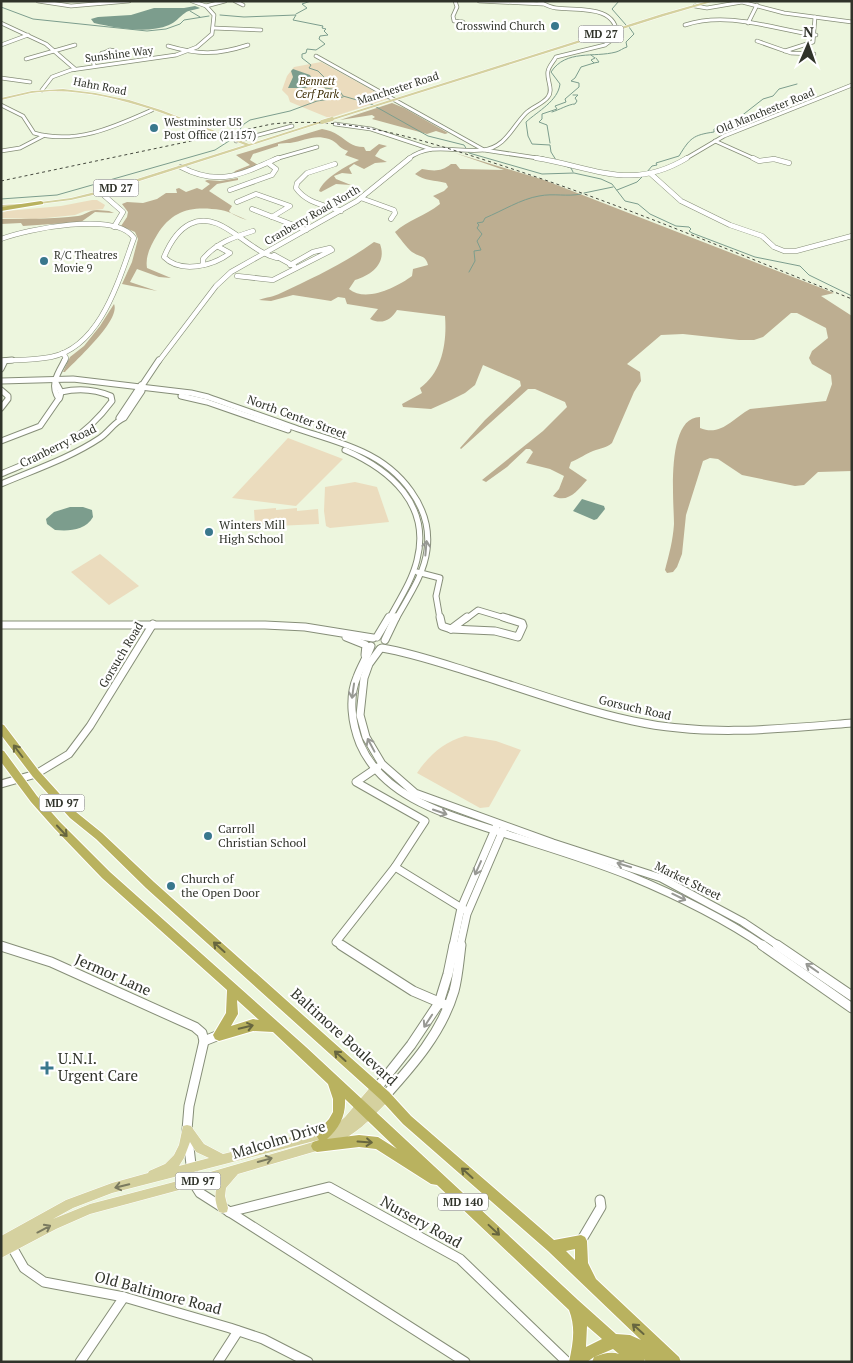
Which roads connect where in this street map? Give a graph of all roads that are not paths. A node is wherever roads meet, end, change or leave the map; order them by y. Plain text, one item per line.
1 (38, 1) edge
2 (128, 1) edge
3 (192, 1) edge
4 (225, 1) edge
5 (235, 1) edge
6 (455, 1) edge
7 (479, 1) edge
8 (538, 1) edge
9 (712, 1) edge
10 (543, 4) junction
11 (243, 5) dead end
12 (756, 5) junction
13 (206, 6) junction
14 (695, 6) junction
15 (815, 17) junction
16 (463, 22) dead end
17 (852, 22) edge
18 (748, 23) junction
19 (1, 24) edge
20 (685, 25) dead end
21 (213, 28) junction
22 (617, 29) junction
23 (261, 30) dead end
24 (28, 35) junction
25 (816, 35) junction
26 (757, 41) dead end
27 (1, 45) edge
28 (75, 45) dead end
29 (248, 45) dead end
30 (168, 46) dead end
31 (54, 50) junction
32 (184, 51) junction
33 (784, 51) junction
34 (102, 54) dead end
35 (814, 54) dead end
36 (316, 56) dead end
37 (26, 59) dead end
38 (94, 65) junction
39 (75, 69) junction
40 (1, 78) edge
41 (30, 82) dead end
42 (852, 84) edge
43 (43, 89) junction
44 (1, 98) edge
45 (394, 100) junction
46 (1, 106) edge
47 (152, 109) junction
48 (335, 124) dead end
49 (292, 126) dead end
50 (43, 136) junction
51 (236, 141) junction
52 (715, 141) junction
53 (248, 146) junction
54 (317, 147) dead end
55 (431, 149) junction
56 (484, 150) junction
57 (1, 151) edge
58 (789, 163) dead end
59 (268, 164) junction
60 (335, 164) dead end
61 (181, 167) junction
62 (651, 174) junction
63 (230, 190) dead end
64 (100, 192) junction
65 (362, 198) junction
66 (237, 202) dead end
67 (40, 203) joint
68 (1, 207) edge
69 (252, 209) dead end
70 (341, 211) junction
71 (272, 217) junction
72 (391, 219) dead end
73 (114, 227) junction
74 (306, 230) junction
75 (254, 231) dead end
76 (852, 236) edge
77 (237, 237) junction
78 (1, 239) edge
79 (217, 246) junction
80 (319, 251) junction
81 (266, 253) junction
82 (323, 254) junction
83 (204, 265) junction
84 (290, 265) junction
85 (298, 268) junction
86 (237, 276) dead end
87 (206, 301) joint
88 (63, 354) junction
89 (3, 361) edge
90 (1, 369) edge
91 (56, 379) junction
92 (1, 383) edge
93 (141, 388) junction
94 (1, 390) edge
95 (61, 392) junction
96 (59, 398) junction
97 (1, 408) edge
98 (1, 441) edge
99 (28, 463) junction
100 (20, 466) junction
101 (34, 470) junction
102 (28, 473) junction
103 (1, 474) edge
104 (1, 484) edge
105 (413, 571) junction
106 (420, 573) junction
107 (1, 624) edge
108 (153, 624) junction
109 (173, 624) junction
110 (451, 629) junction
111 (326, 630) junction
112 (346, 637) junction
113 (145, 638) junction
114 (386, 640) junction
115 (373, 641) junction
116 (381, 648) junction
117 (408, 654) junction
118 (420, 656) junction
119 (359, 669) junction
120 (364, 678) junction
121 (852, 723) edge
122 (1, 728) edge
123 (1, 754) edge
124 (382, 764) junction
125 (375, 769) junction
126 (36, 774) junction
127 (20, 780) junction
128 (1, 784) edge
129 (500, 828) junction
130 (395, 867) junction
131 (464, 910) junction
132 (1, 946) edge
133 (232, 989) junction
134 (852, 996) edge
135 (438, 1003) junction
136 (448, 1006) junction
137 (852, 1008) edge
138 (275, 1027) junction
139 (219, 1035) junction
140 (204, 1041) junction
141 (333, 1080) junction
142 (381, 1092) junction
143 (365, 1110) junction
144 (187, 1130) junction
145 (319, 1141) junction
146 (224, 1160) junction
147 (191, 1168) junction
148 (237, 1168) junction
149 (145, 1180) junction
150 (192, 1182) junction
151 (445, 1184) junction
152 (600, 1200) dead end
153 (226, 1210) junction
154 (581, 1241) junction
155 (1, 1242) edge
156 (12, 1247) junction
157 (552, 1247) junction
158 (1, 1253) edge
159 (592, 1285) junction
160 (124, 1297) junction
161 (573, 1304) junction
162 (238, 1331) junction
163 (614, 1339) junction
164 (80, 1362) edge
165 (218, 1362) edge
166 (308, 1362) edge
167 (465, 1362) edge
168 (567, 1362) edge
169 (577, 1362) edge
170 (599, 1362) edge
171 (621, 1362) edge
172 (638, 1362) edge
173 (657, 1362) edge
174 (674, 1362) edge

1 - 2 street
3 - 13 street
4 - 13 street
5 - 11 street
6 - 16 street
7 - 10 street
8 - 10 street
9 - 14 main road, Manchester Road / MD 27
10 - 22 street
12 - 14 street
12 - 15 street
12 - 18 street
13 - 21 street
14 - 22 main road, Manchester Road / MD 27
15 - 17 street
15 - 25 street
18 - 20 street
18 - 25 street
19 - 24 street
21 - 23 street
21 - 32 street, Sunshine Way
22 - 45 main road, Manchester Road / MD 27
22 - 56 street
24 - 27 street
24 - 31 street
25 - 33 street
26 - 33 street
28 - 31 street
29 - 32 street
30 - 32 street
31 - 37 street
31 - 39 street
32 - 38 street, Sunshine Way
33 - 35 street
34 - 38 street
36 - 45 street, Old Manchester Road
38 - 39 street, Sunshine Way
39 - 43 street, Sunshine Way
40 - 41 street
42 - 52 street, Old Manchester Road
43 - 44 main road, Hahn Road
43 - 47 main road, Hahn Road
45 - 53 main road, Manchester Road / MD 27, bridge
45 - 56 street, Old Manchester Road
46 - 50 street
47 - 50 street
47 - 51 main road, Hahn Road
48 - 55 street, Old Manchester Road
49 - 51 street
50 - 57 street
51 - 53 main road, Hahn Road
52 - 58 street
52 - 62 street, Old Manchester Road
53 - 61 main road, Manchester Road / MD 27
54 - 59 street
55 - 56 street, Old Manchester Road
55 - 65 street, Cranberry Road North
56 - 62 street, Old Manchester Road
59 - 61 street
59 - 63 street
60 - 70 street
61 - 64 main road, Manchester Road / MD 27
62 - 76 street
64 - 67 main road, Manchester Road / MD 27
64 - 73 street
65 - 70 street, Cranberry Road North
65 - 72 street
66 - 71 street
67 - 68 highway
69 - 71 street
70 - 74 street, Cranberry Road North
71 - 74 street
73 - 78 street
73 - 88 street
74 - 81 street, Cranberry Road North
75 - 77 street
77 - 79 street
77 - 81 street
77 - 83 street
79 - 83 street
79 - 83 street
80 - 82 street
80 - 82 street
80 - 84 street
81 - 84 street
81 - 87 street, Cranberry Road North
82 - 85 street
84 - 85 street
85 - 86 street
87 - 93 street, Cranberry Road
88 - 89 street
88 - 91 street
89 - 90 street
91 - 92 street, North Center Street
91 - 93 street, North Center Street
91 - 95 street
91 - 96 street
93 - 101 street, Cranberry Road
93 - 105 street, North Center Street
106 -> 93 street, North Center Street
94 - 97 street
95 - 96 street
95 - 99 street
96 - 98 street
99 - 100 street
99 - 101 street
100 - 102 street
100 - 103 street
101 - 102 street, Cranberry Road
102 - 104 street, Cranberry Road
105 - 106 street
105 - 115 street, North Center Street
106 - 110 street
106 - 114 street, North Center Street
107 - 108 street
108 - 109 street, Gorsuch Road
108 - 113 street, Gorsuch Road
109 - 111 street, Gorsuch Road
109 - 113 street
110 - 110 street
111 - 112 street, Gorsuch Road
111 - 115 street, Gorsuch Road
112 - 115 street, Gorsuch Road
112 - 119 street
113 - 126 street, Gorsuch Road
114 - 115 street, Gorsuch Road
114 - 116 street, North Center Street
114 - 118 street, Gorsuch Road
115 - 116 street, Gorsuch Road
115 - 119 street, North Center Street
116 - 117 street, Gorsuch Road
116 - 120 street
117 - 118 street, Gorsuch Road
117 - 120 street
118 - 121 street, Gorsuch Road
119 -> 125 street, North Center Street
124 -> 120 street
126 -> 122 highway, Baltimore Boulevard / MD 97
123 - 127 highway, MD 97
124 - 125 street
124 - 129 street
125 -> 129 street, North Center Street
125 - 130 street
126 - 127 street, Gorsuch Road
142 -> 126 highway, Baltimore Boulevard / MD 97
127 - 128 street, Gorsuch Road
127 -> 133 highway, MD 97
129 - 131 street, Malcolm Drive
134 -> 129 street, Market Street
129 -> 137 street, Market Street
130 - 131 street
130 - 135 street
131 - 135 street, Malcolm Drive
131 - 136 street, Malcolm Drive
132 - 140 street, Jermor Lane
133 - 138 highway, MD 97
133 - 139 highway
135 - 136 street
135 -> 142 street, Malcolm Drive
136 - 142 street, Malcolm Drive
139 -> 138 highway
138 - 141 highway, MD 97
139 - 140 street
140 - 144 street
141 - 143 highway, MD 140
141 - 145 highway
142 - 143 main road, Malcolm Drive / MD 97
157 -> 142 highway, Baltimore Boulevard / MD 140
143 - 145 main road, Malcolm Drive / MD 97
143 - 151 highway, MD 140
144 - 146 main road
144 - 147 street
144 - 149 main road
145 - 146 main road, Malcolm Drive / MD 97
148 -> 145 main road, Malcolm Drive / MD 97
145 -> 151 highway
146 - 147 main road, Malcolm Drive / MD 97
147 - 149 main road, Malcolm Drive / MD 97
147 - 150 street
148 - 150 main road, Malcolm Drive / MD 97
148 - 153 main road
149 -> 155 main road, Malcolm Drive / MD 97
150 - 153 street
156 -> 150 main road, Malcolm Drive / MD 97
151 -> 161 highway, MD 140
152 - 154 street
153 - 167 street
153 - 168 street, Nursery Road
154 - 157 highway
154 - 159 highway
156 - 158 main road, Malcolm Drive / MD 97
156 - 160 street, Old Baltimore Road
157 - 159 highway, Baltimore Boulevard / MD 140
174 -> 159 highway, Baltimore Boulevard / MD 140
160 - 162 street, Old Baltimore Road
160 - 164 street
161 - 163 highway, MD 140
161 - 169 highway
162 - 165 street
162 - 166 street, Old Baltimore Road
163 - 169 highway
163 - 172 highway, MD 140
163 - 173 highway
170 - 171 highway

